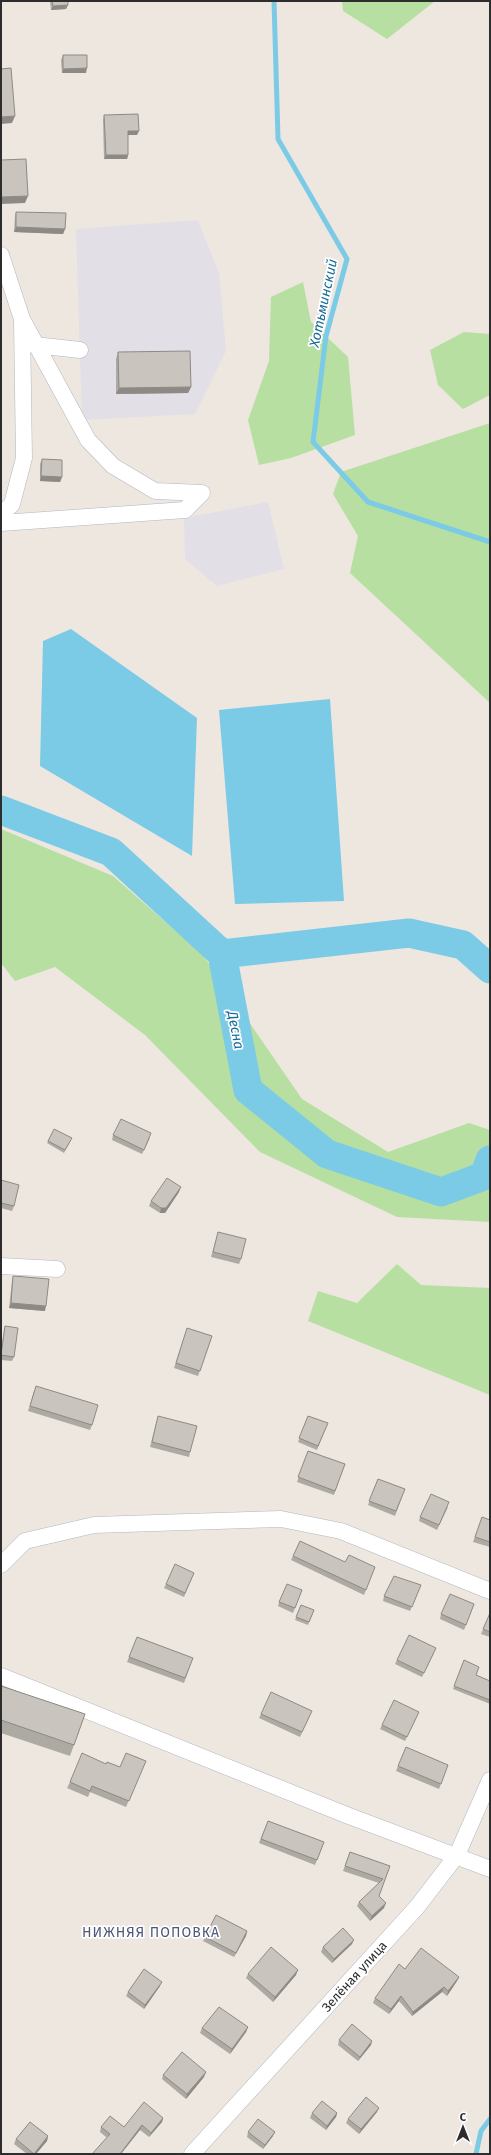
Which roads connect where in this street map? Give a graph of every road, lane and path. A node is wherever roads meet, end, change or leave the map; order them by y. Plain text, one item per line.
1 (1, 255) edge
2 (22, 319) junction
3 (35, 345) junction
4 (80, 350) dead end
5 (1, 515) edge
6 (1, 523) edge
7 (1, 1266) edge
8 (56, 1269) dead end
9 (1, 1565) edge
10 (490, 1591) edge
11 (1, 1676) edge
12 (490, 1780) edge
13 (457, 1855) junction
14 (490, 1869) edge
15 (192, 2154) edge

1 - 2 street
2 - 3 street
2 - 5 street
3 - 4 street
3 - 6 street
7 - 8 street
9 - 10 street
11 - 13 street
12 - 13 street, Зелёная улица
13 - 14 street
13 - 15 street, Зелёная улица

